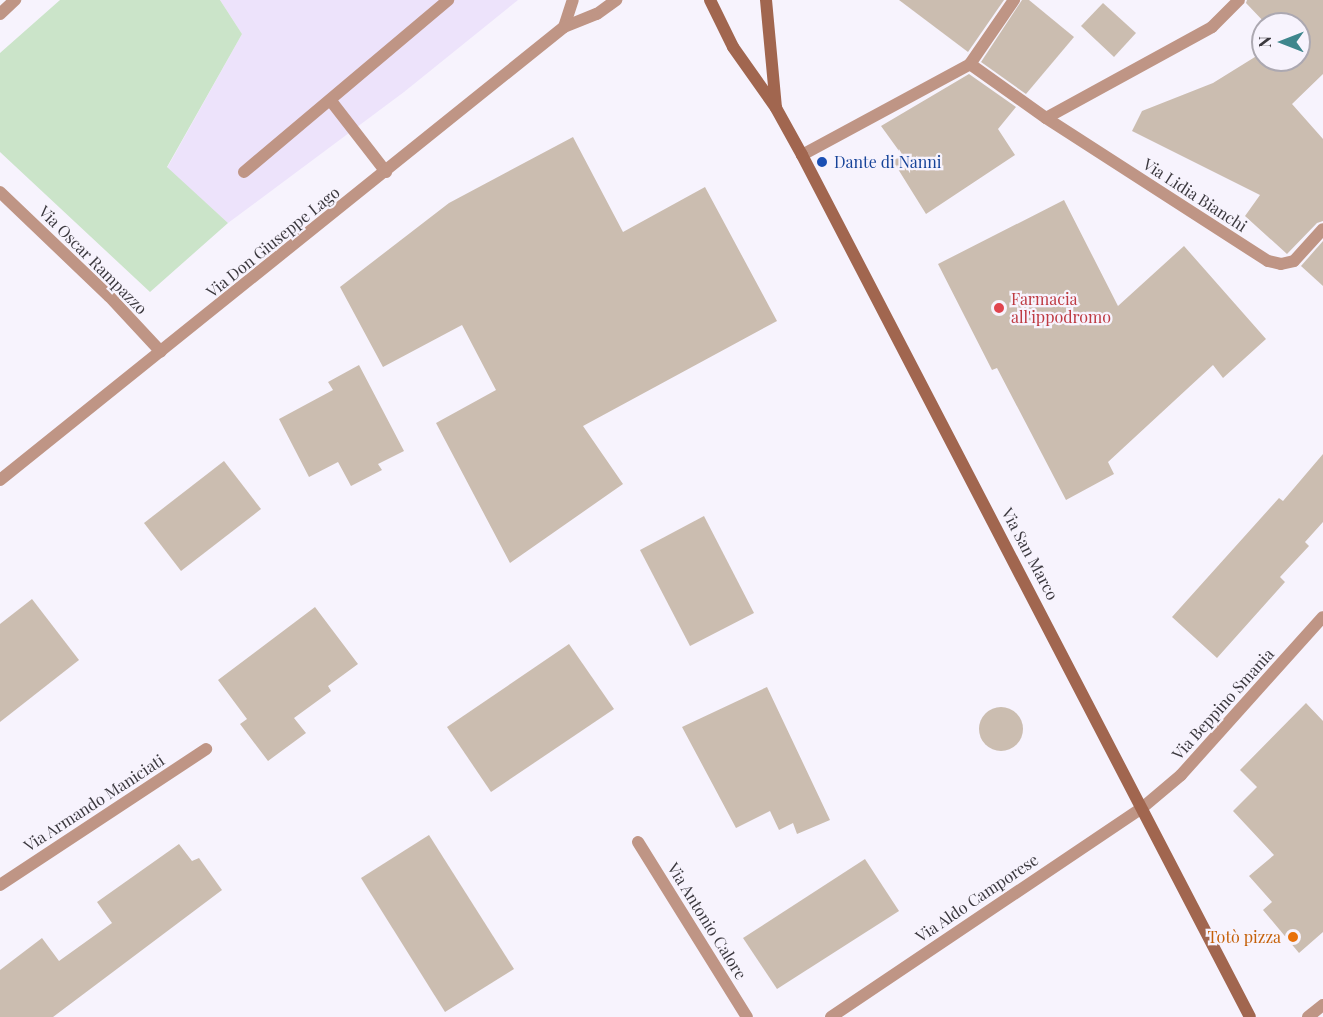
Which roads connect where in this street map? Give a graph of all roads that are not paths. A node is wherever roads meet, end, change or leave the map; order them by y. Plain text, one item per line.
1 (15, 0) edge
2 (448, 0) edge
3 (573, 0) edge
4 (616, 0) edge
5 (710, 0) edge
6 (766, 0) edge
7 (1014, 0) edge
8 (1239, 0) edge
9 (0, 14) edge
10 (564, 27) junction
11 (970, 64) junction
12 (331, 101) junction
13 (776, 108) junction
14 (1046, 118) junction
15 (802, 155) junction
16 (244, 171) dead end
17 (386, 172) junction
18 (0, 192) edge
19 (1323, 229) edge
20 (161, 352) junction
21 (0, 480) edge
22 (1323, 617) edge
23 (206, 749) dead end
24 (1142, 808) junction
25 (638, 842) dead end
26 (0, 885) edge
27 (1323, 1005) edge
28 (747, 1017) edge
29 (831, 1017) edge
30 (1250, 1017) edge
31 (1308, 1017) edge

1 - 9 street
2 - 12 street
3 - 10 street
4 - 10 street, Via Don Giuseppe Lago
5 - 13 main road, Via San Marco
6 - 13 main road, Via San Marco
7 - 11 street
8 - 14 street
10 - 17 street, Via Don Giuseppe Lago
11 - 14 street, Via Lidia Bianchi
11 - 15 street
12 - 16 street
12 - 17 street
13 - 15 main road, Via San Marco
14 - 19 street, Via Lidia Bianchi
15 - 24 main road, Via San Marco
17 - 20 street, Via Don Giuseppe Lago
18 - 20 street, Via Oscar Rampazzo
20 - 21 street, Via Don Giuseppe Lago
22 - 24 street, Via Beppino Smania
23 - 26 street, Via Armando Maniciati
24 - 29 street, Via Aldo Camporese
24 - 30 main road, Via San Marco
25 - 28 street, Via Antonio Calore
27 - 31 street

